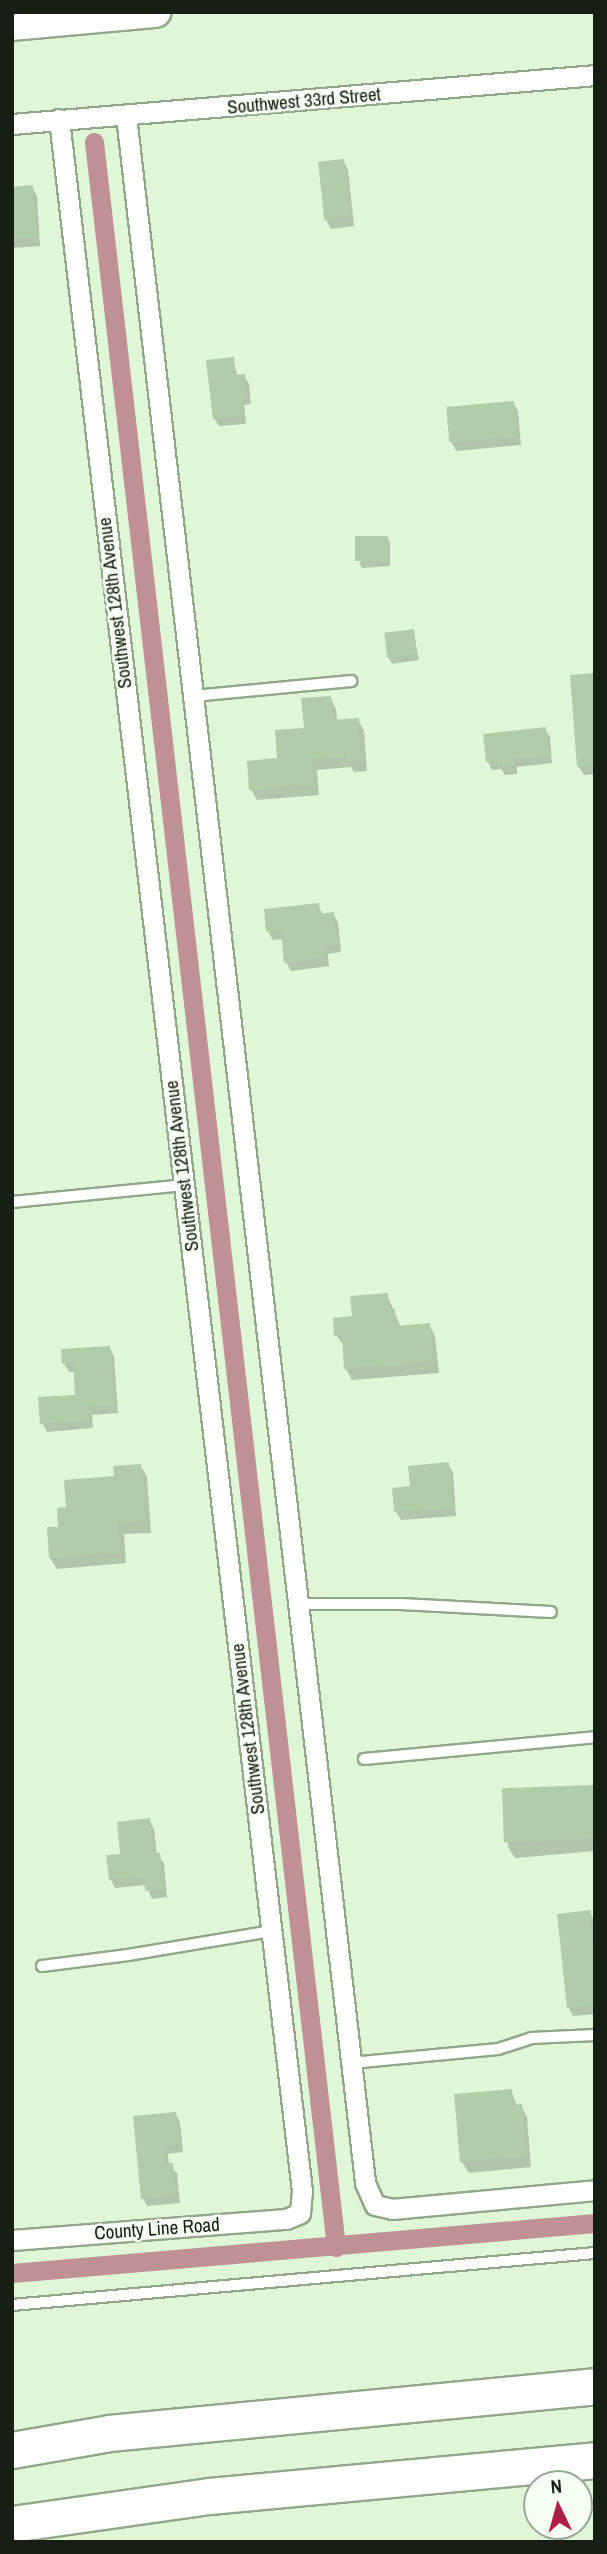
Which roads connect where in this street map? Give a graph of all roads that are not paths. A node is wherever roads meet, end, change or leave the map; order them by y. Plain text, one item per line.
1 (155, 12) edge
2 (12, 25) edge
3 (595, 75) edge
4 (126, 116) junction
5 (59, 120) junction
6 (12, 124) edge
7 (351, 681) dead end
8 (193, 696) junction
9 (184, 1185) junction
10 (12, 1202) edge
11 (298, 1604) junction
12 (551, 1612) dead end
13 (595, 1737) edge
14 (364, 1759) dead end
15 (271, 1931) junction
16 (42, 1966) dead end
17 (595, 2035) edge
18 (351, 2063) junction
19 (595, 2190) edge
20 (300, 2213) joint
21 (12, 2240) edge
22 (595, 2253) edge
23 (12, 2305) edge
24 (595, 2386) edge
25 (12, 2450) edge
26 (595, 2460) edge
27 (12, 2524) edge

1 - 2 main road
3 - 4 street, Southwest 33rd Street
4 - 5 street, Southwest 33rd Street
4 - 8 street
5 - 6 street, Southwest 33rd Street
5 - 9 street, Southwest 128th Avenue
7 - 8 lane
8 - 11 street
9 - 10 lane
9 - 15 street, Southwest 128th Avenue
11 - 12 lane
11 - 18 street
13 - 14 lane
15 - 16 lane
15 - 20 street, Southwest 128th Avenue
17 - 18 lane
18 - 19 street
20 - 21 street, County Line Road
22 - 23 lane
24 - 25 highway
26 - 27 highway

